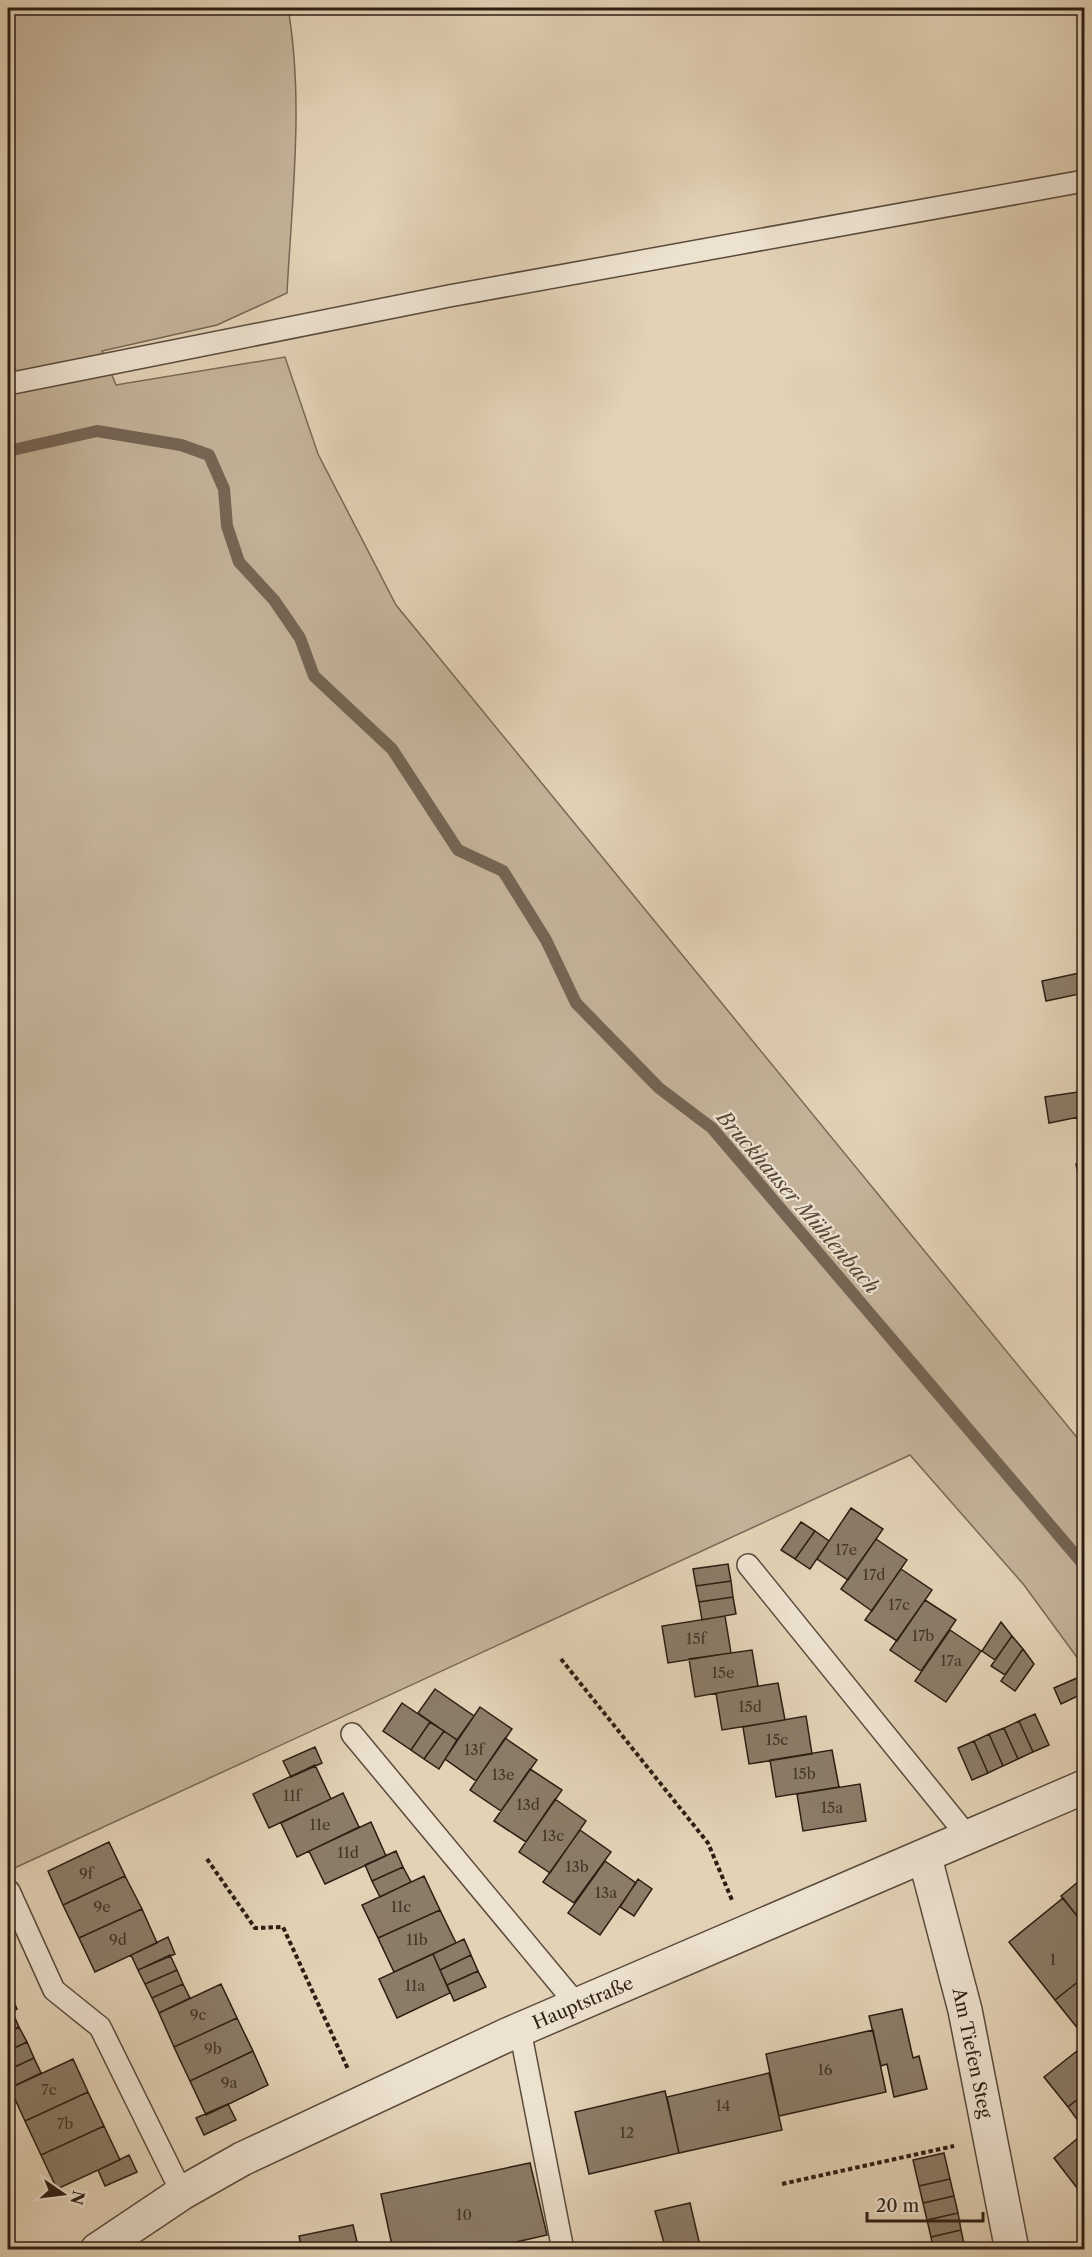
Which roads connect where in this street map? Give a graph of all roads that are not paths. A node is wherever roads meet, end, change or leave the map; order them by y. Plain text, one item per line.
1 (1084, 181) edge
2 (8, 384) edge
3 (748, 1565) dead end
4 (352, 1734) dead end
5 (1084, 1787) edge
6 (969, 1838) junction
7 (925, 1857) junction
8 (9, 1891) dead end
9 (578, 2006) junction
10 (520, 2030) junction
11 (182, 2193) junction
12 (97, 2250) edge
13 (563, 2250) edge
14 (1012, 2250) edge

1 - 2 lane
3 - 6 lane
4 - 9 lane
5 - 6 street, Hauptstraße
6 - 7 street, Hauptstraße
7 - 9 street, Hauptstraße
7 - 14 street, Am Tiefen Steg
8 - 11 lane
9 - 10 street, Hauptstraße
10 - 11 street, Hauptstraße
10 - 13 lane
11 - 12 street, Hauptstraße

